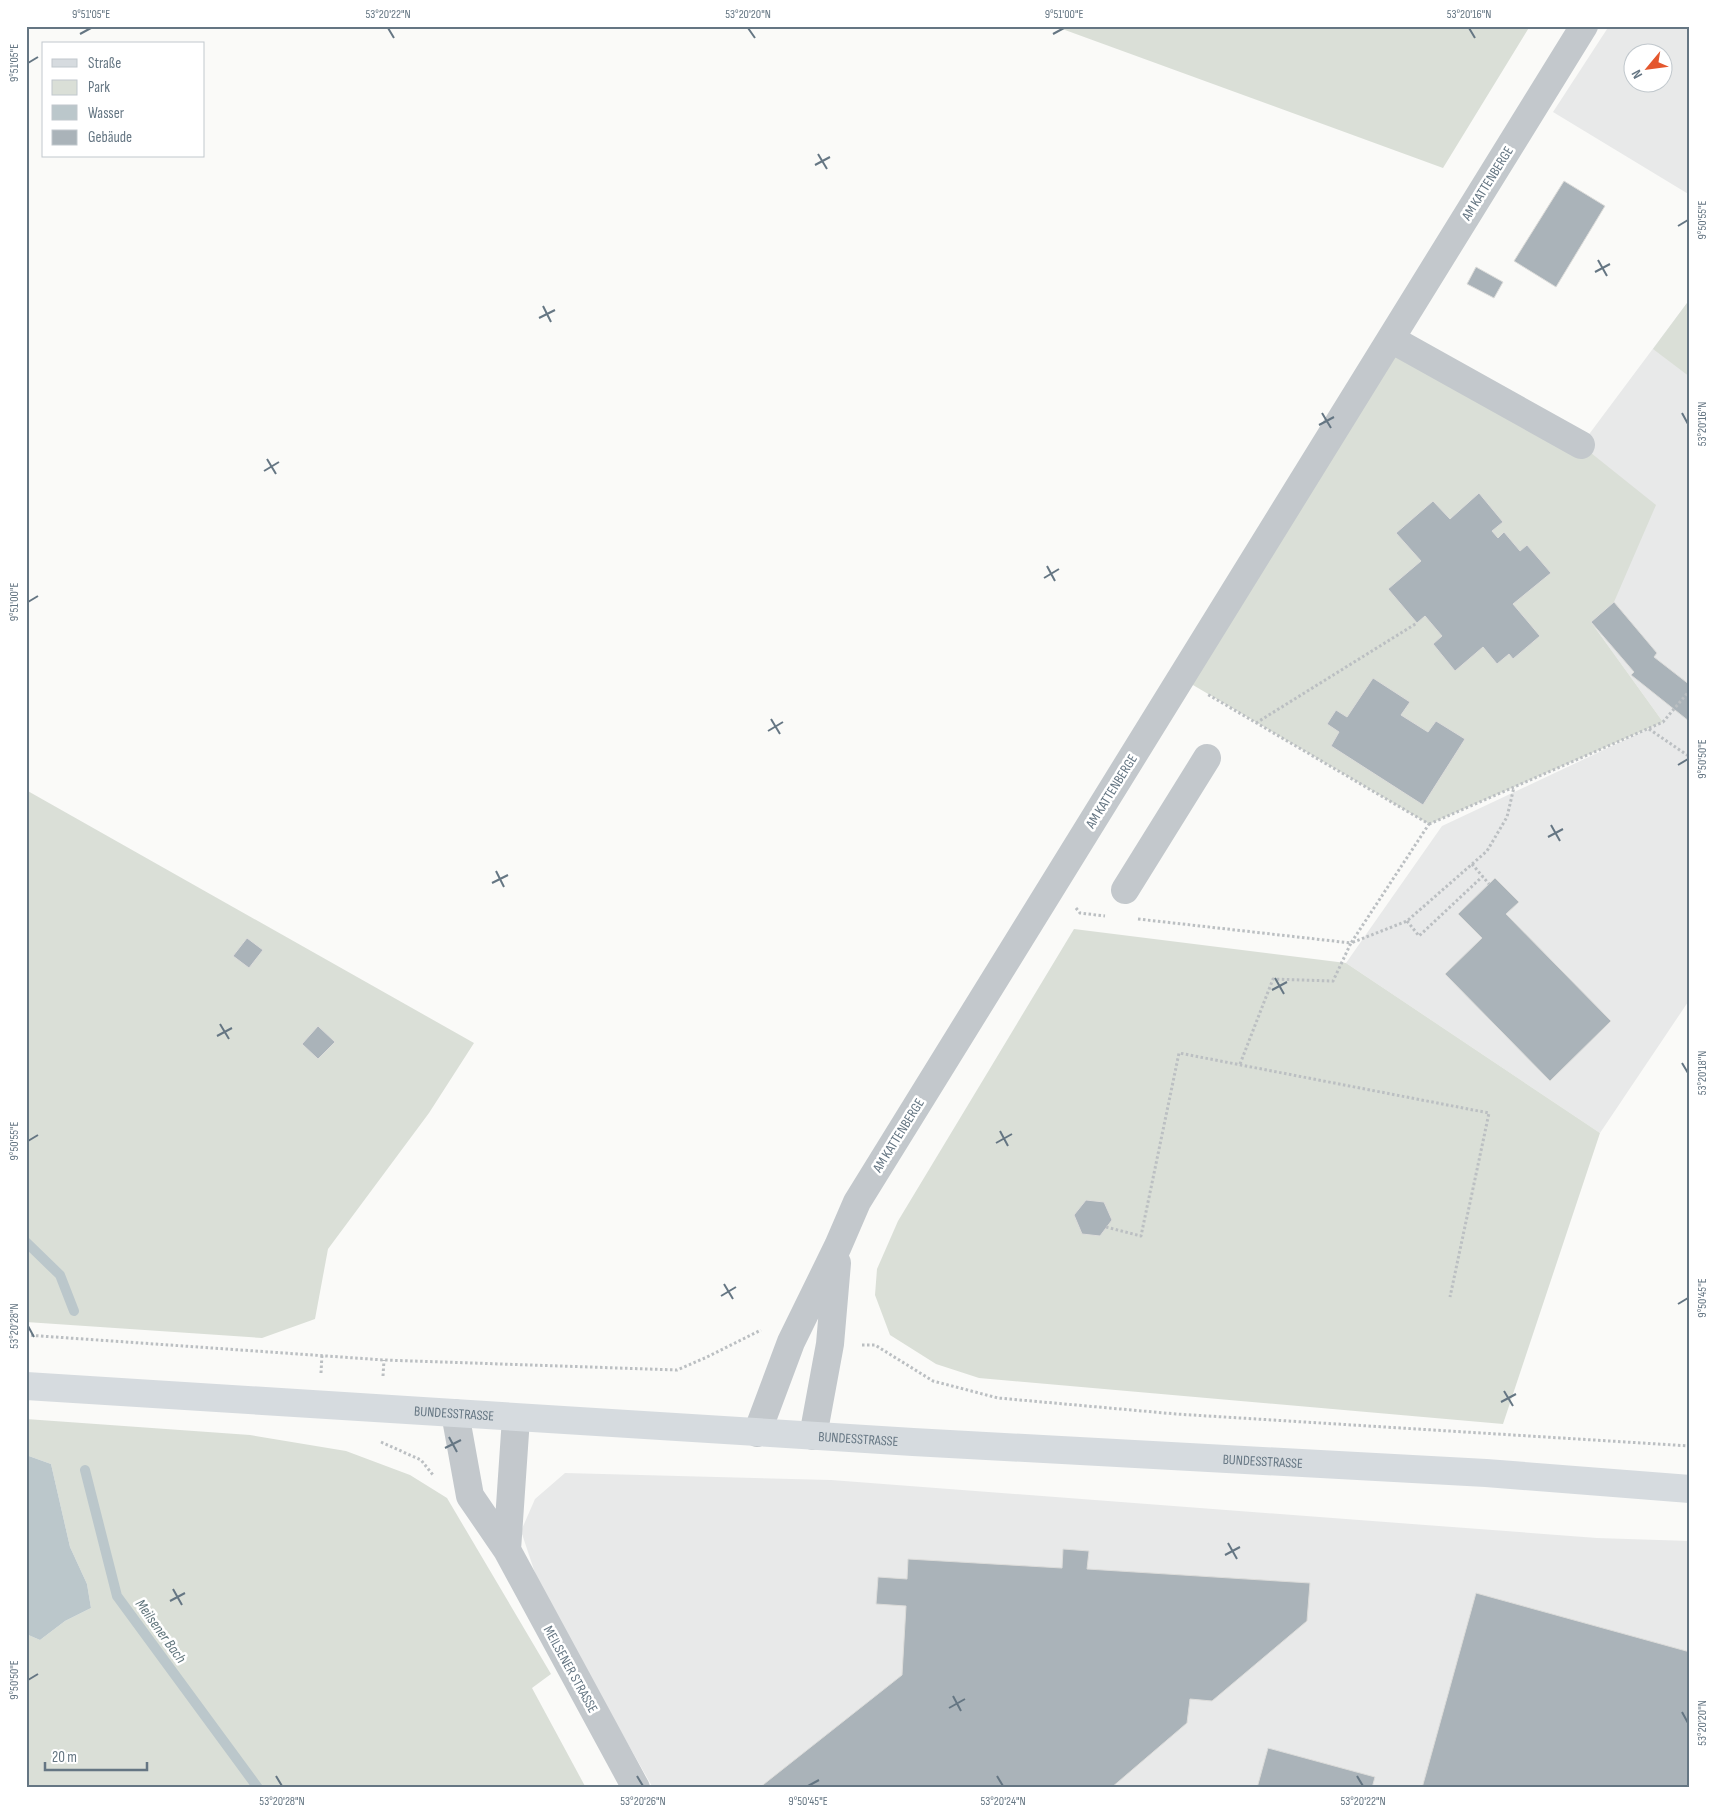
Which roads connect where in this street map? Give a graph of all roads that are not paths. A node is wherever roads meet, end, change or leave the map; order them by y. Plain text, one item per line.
1 (1584, 26) edge
2 (1391, 339) junction
3 (1581, 445) dead end
4 (1207, 758) dead end
5 (1125, 890) dead end
6 (838, 1246) junction
7 (26, 1386) edge
8 (455, 1413) junction
9 (516, 1418) junction
10 (757, 1433) junction
11 (813, 1436) junction
12 (1690, 1489) edge
13 (507, 1550) junction
14 (636, 1788) edge

1 - 2 street, AM KATTENBERGE
2 - 3 street
2 - 6 street, AM KATTENBERGE
4 - 5 street
6 - 10 street, AM KATTENBERGE
6 - 11 street, AM KATTENBERGE
7 - 8 main road, BUNDESSTRASSE
8 - 9 main road, BUNDESSTRASSE
8 - 13 street, MEILSENER STRASSE
9 - 10 main road, BUNDESSTRASSE
9 - 13 street
10 - 11 main road, BUNDESSTRASSE
11 - 12 main road, BUNDESSTRASSE
13 - 14 street, MEILSENER STRASSE

